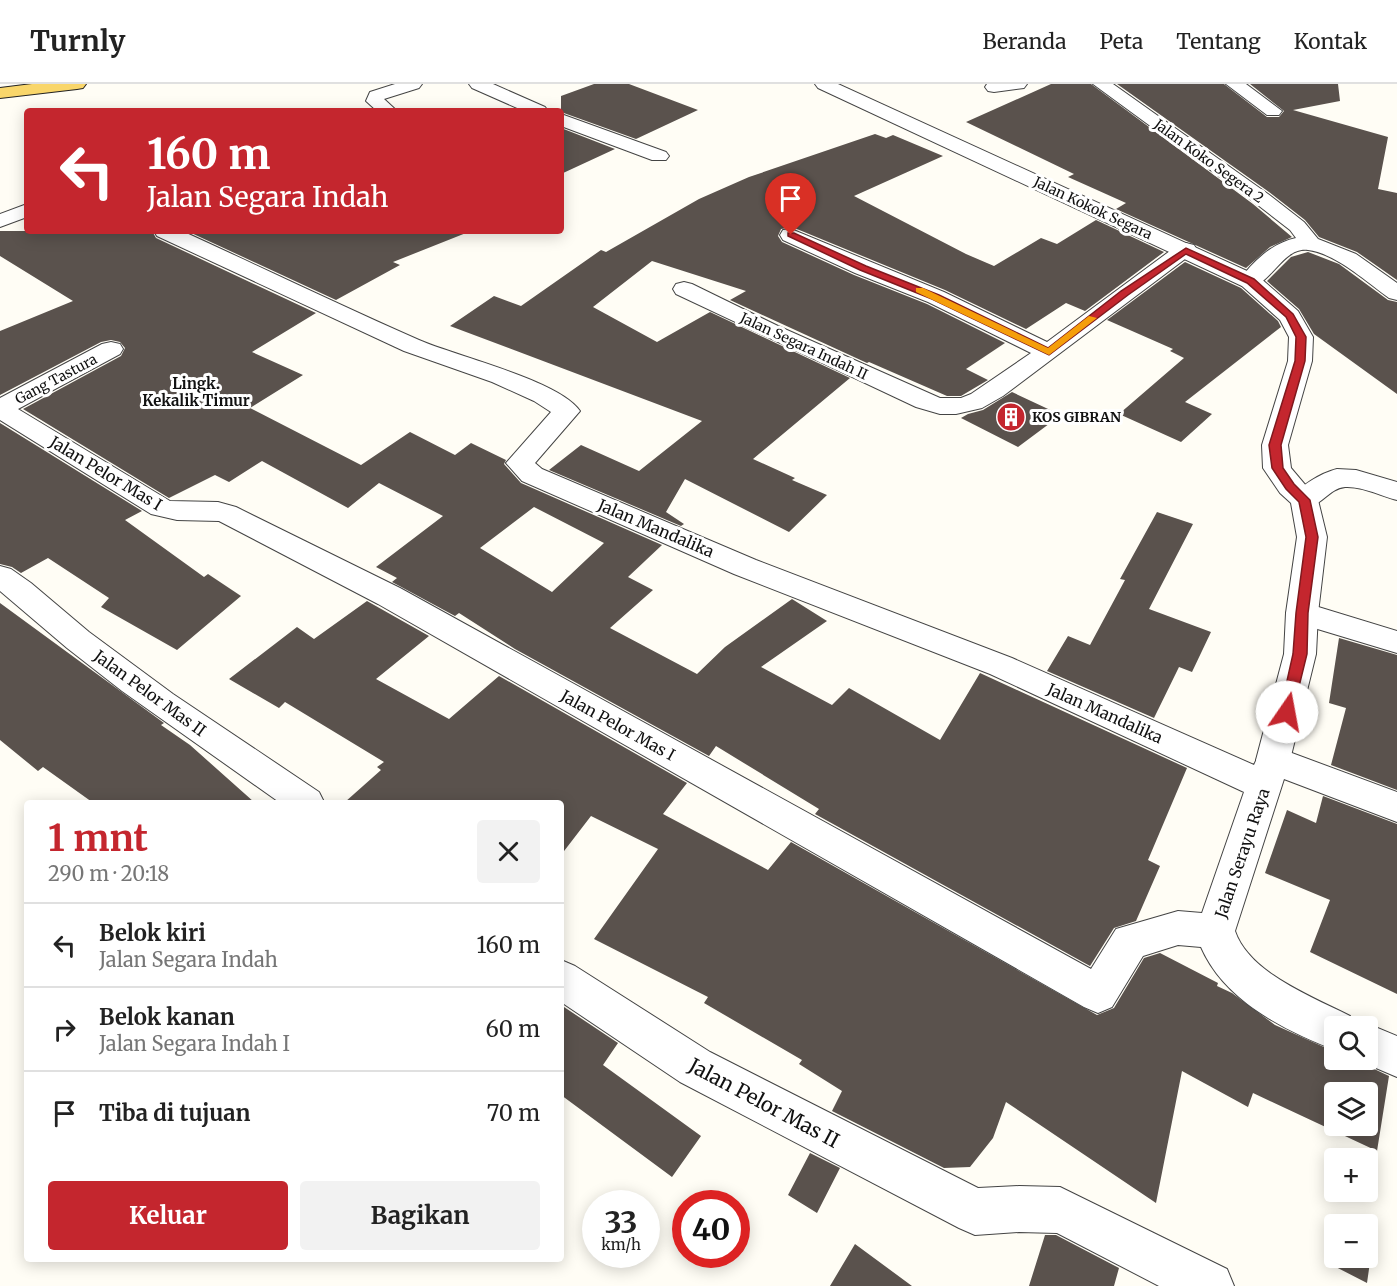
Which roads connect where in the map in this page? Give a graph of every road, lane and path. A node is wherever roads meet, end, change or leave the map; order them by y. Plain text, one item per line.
1 (77, 84) edge
2 (413, 84) edge
3 (477, 84) edge
4 (824, 84) edge
5 (1018, 84) edge
6 (1102, 84) edge
7 (1235, 84) edge
8 (994, 87) dead end
9 (0, 93) edge
10 (384, 108) edge
11 (532, 108) edge
12 (1273, 111) dead end
13 (564, 121) edge
14 (659, 156) dead end
15 (24, 211) edge
16 (0, 221) edge
17 (171, 234) edge
18 (791, 235) dead end
19 (1319, 246) junction
20 (1186, 250) junction
21 (1250, 281) junction
22 (684, 289) dead end
23 (1397, 293) edge
24 (111, 349) dead end
25 (1049, 352) junction
26 (0, 409) edge
27 (1397, 491) edge
28 (1304, 500) junction
29 (0, 576) edge
30 (1302, 613) junction
31 (1397, 642) edge
32 (1269, 773) junction
33 (303, 800) edge
34 (1397, 807) edge
35 (1215, 931) junction
36 (564, 981) edge
37 (1324, 1023) edge
38 (1378, 1048) edge
39 (1397, 1057) edge
40 (1210, 1286) edge

1 - 9 main road
2 - 10 street
3 - 11 street
4 - 20 street, Jalan Kokok Segara
5 - 8 street
6 - 19 street, Jalan Koko Segera 2
7 - 12 street
13 - 14 street
15 - 16 street
17 - 32 street, Jalan Mandalika
18 - 25 street
19 - 21 street
19 - 23 street, Jalan Koko Segera 2
20 - 21 street, Jalan Kokok Segara
20 - 25 street, Jalan Segara Indah II
21 - 28 street, Jalan Kokok Segara
22 - 25 street, Jalan Segara Indah II
24 - 26 street, Gang Tastura
26 - 35 street, Jalan Pelor Mas I
27 - 28 street
28 - 30 street
29 - 33 street, Jalan Pelor Mas II
30 - 31 street
30 - 32 street
32 - 34 street
32 - 35 street, Jalan Serayu Raya
35 - 37 street, Jalan Serayu Raya
36 - 40 street, Jalan Pelor Mas II
38 - 39 street

